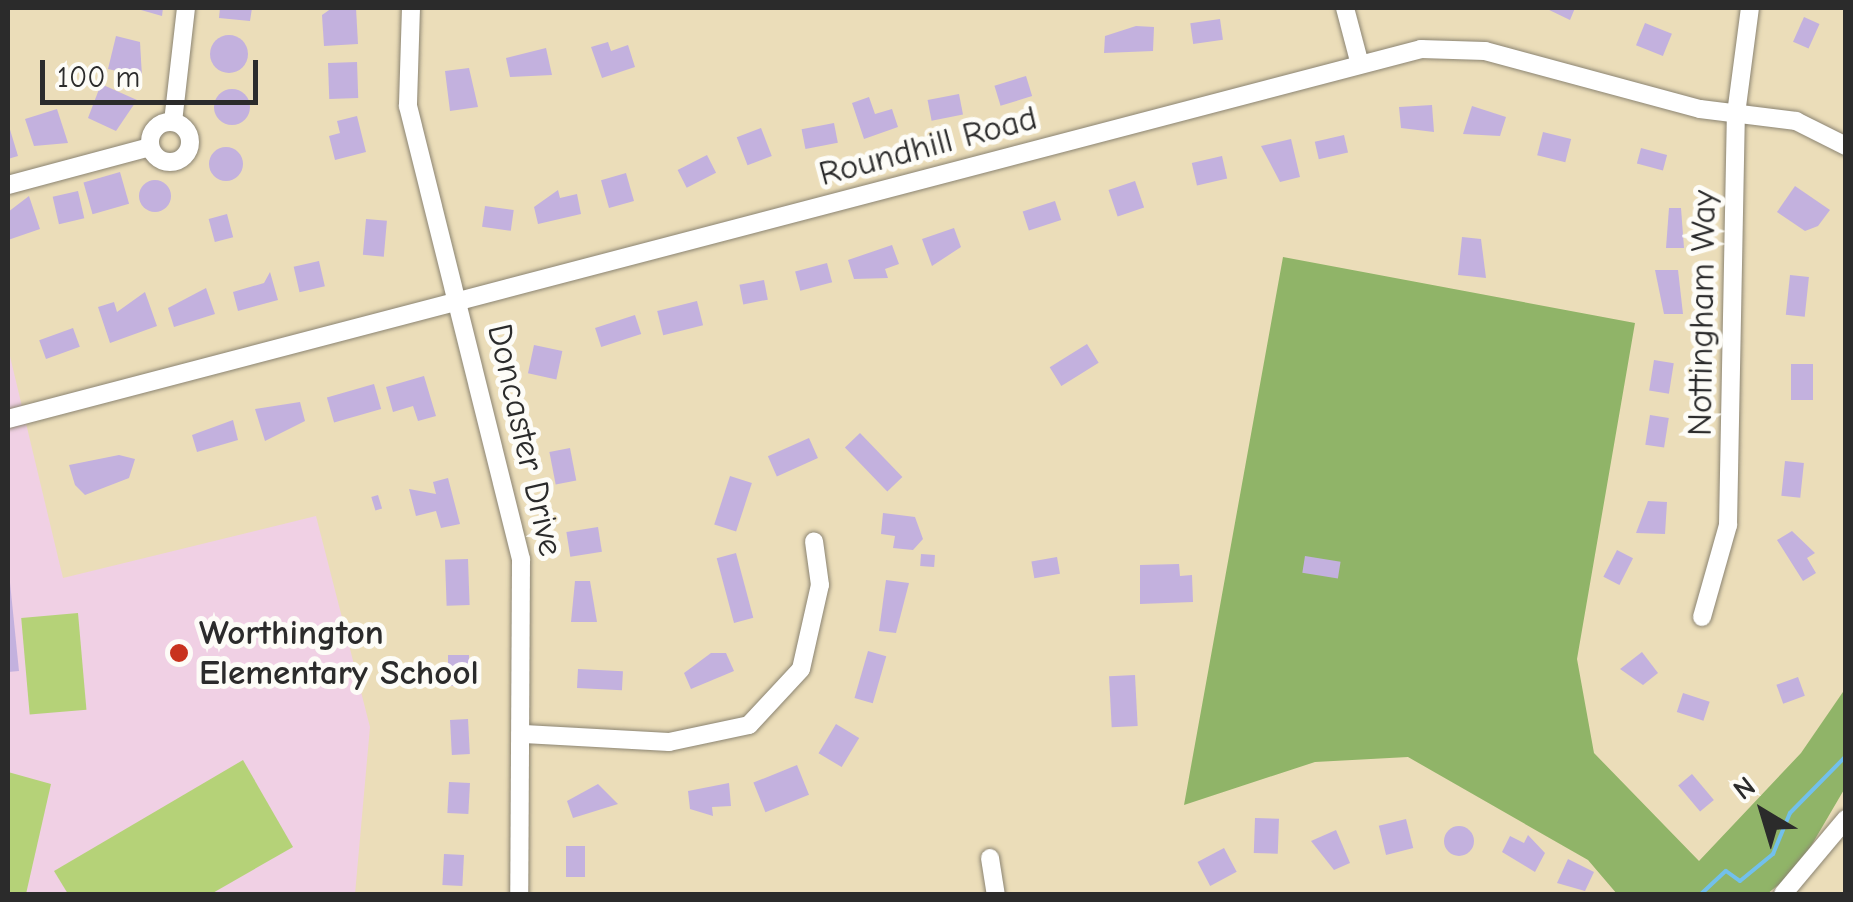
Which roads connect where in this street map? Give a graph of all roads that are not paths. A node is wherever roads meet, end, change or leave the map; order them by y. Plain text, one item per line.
1 (186, 8) edge
2 (411, 8) edge
3 (1345, 8) edge
4 (1750, 8) edge
5 (1359, 61) junction
6 (1736, 114) junction
7 (173, 122) junction
8 (1846, 146) edge
9 (150, 147) junction
10 (8, 185) edge
11 (460, 306) junction
12 (17, 418) edge
13 (814, 541) dead end
14 (1702, 616) dead end
15 (524, 734) junction
16 (1846, 818) edge
17 (990, 858) dead end
18 (518, 894) edge
19 (996, 894) edge
20 (1783, 894) edge

1 - 7 street
2 - 11 street, Doncaster Drive
3 - 5 street
4 - 6 street, Nottingham Way
5 - 6 street, Roundhill Road
5 - 11 street, Roundhill Road
6 - 8 street, Roundhill Road
6 - 14 street, Nottingham Way
7 - 9 street
7 - 9 street
9 - 10 street
11 - 12 street, Roundhill Road
11 - 15 street, Doncaster Drive
13 - 15 street
15 - 18 street, Doncaster Drive
16 - 20 street
17 - 19 street

